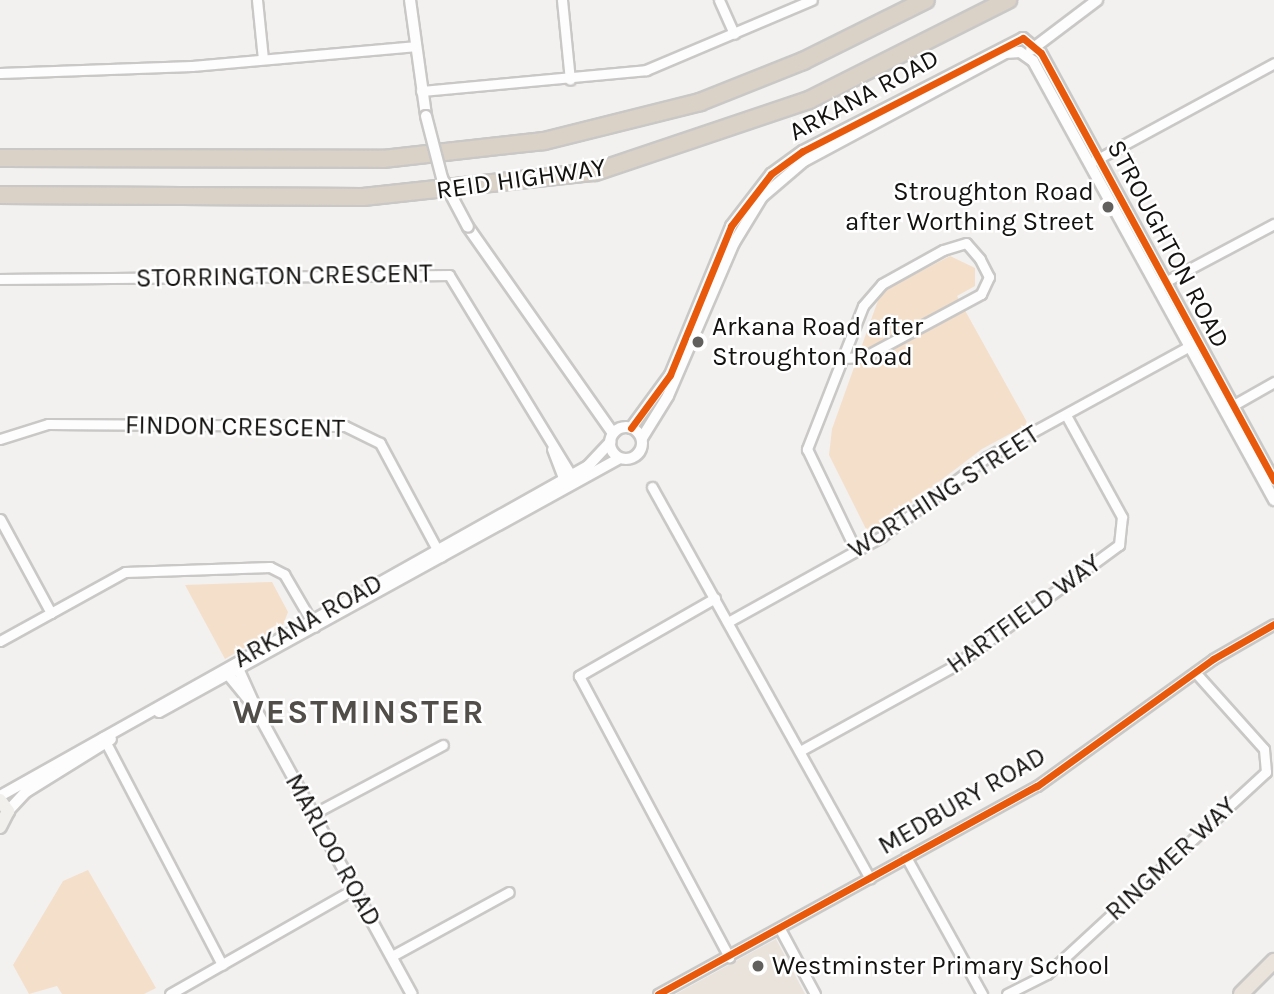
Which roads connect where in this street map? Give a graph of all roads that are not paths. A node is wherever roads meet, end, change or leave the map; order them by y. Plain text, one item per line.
1 (257, 0) edge
2 (410, 0) edge
3 (562, 0) edge
4 (719, 0) edge
5 (812, 0) edge
6 (926, 0) edge
7 (1007, 0) edge
8 (1093, 2) edge
9 (734, 34) junction
10 (1032, 43) junction
11 (414, 46) junction
12 (1025, 54) junction
13 (263, 60) junction
14 (1274, 63) edge
15 (0, 72) edge
16 (570, 80) junction
17 (421, 91) junction
18 (0, 158) edge
19 (1094, 161) junction
20 (0, 195) edge
21 (1274, 224) edge
22 (0, 279) edge
23 (1162, 284) junction
24 (1193, 344) junction
25 (843, 358) junction
26 (1274, 382) edge
27 (597, 403) junction
28 (1229, 408) junction
29 (1066, 415) junction
30 (628, 427) junction
31 (612, 437) junction
32 (642, 438) junction
33 (0, 439) edge
34 (620, 458) junction
35 (1274, 481) edge
36 (570, 482) junction
37 (652, 487) dead end
38 (1274, 499) edge
39 (0, 519) edge
40 (856, 551) junction
41 (439, 554) junction
42 (715, 598) junction
43 (51, 613) junction
44 (728, 622) junction
45 (1274, 624) edge
46 (313, 625) junction
47 (0, 641) edge
48 (232, 669) junction
49 (1195, 672) junction
50 (104, 739) junction
51 (443, 744) dead end
52 (800, 751) junction
53 (0, 798) edge
54 (8, 811) junction
55 (313, 814) junction
56 (0, 827) edge
57 (906, 857) junction
58 (870, 878) junction
59 (354, 889) junction
60 (509, 892) dead end
61 (780, 929) junction
62 (392, 956) junction
63 (729, 957) junction
64 (1274, 961) edge
65 (222, 965) junction
66 (1274, 974) edge
67 (170, 994) edge
68 (412, 994) edge
69 (658, 994) edge
70 (815, 994) edge
71 (982, 994) edge
72 (1007, 994) edge
73 (1241, 994) edge
74 (1254, 994) edge

1 - 13 street
2 - 11 street
3 - 16 street
4 - 9 street
5 - 9 street
6 - 18 highway, REID HIGHWAY
7 - 20 highway, REID HIGHWAY
8 - 10 street
9 - 16 street
10 - 12 street
10 - 19 street, STROUGHTON ROAD
10 - 30 street, ARKANA ROAD
11 - 13 street
11 - 17 street
12 - 19 street, STROUGHTON ROAD
12 - 32 street, ARKANA ROAD
13 - 15 street
14 - 19 street
16 - 17 street
17 - 27 street, bridge
19 - 23 street, STROUGHTON ROAD
21 - 23 street
22 - 36 street, STORRINGTON CRESCENT
23 - 24 street, STROUGHTON ROAD
24 - 28 street, STROUGHTON ROAD
24 - 29 street, WORTHING STREET
25 - 25 street
25 - 40 street
26 - 28 street
27 - 30 street
27 - 31 street
28 - 35 street, STROUGHTON ROAD
28 - 38 street, STROUGHTON ROAD
29 - 40 street, WORTHING STREET
29 - 52 street, HARTFIELD WAY
30 - 31 street
30 - 32 street
31 - 34 street
31 - 36 street, ARKANA ROAD
32 - 34 street, ARKANA ROAD
33 - 41 street, FINDON CRESCENT
34 - 36 street, ARKANA ROAD
36 - 41 street, ARKANA ROAD
37 - 42 street
39 - 43 street
40 - 44 street, WORTHING STREET
41 - 46 street, ARKANA ROAD
42 - 44 street
42 - 63 street
43 - 46 street
43 - 47 street
44 - 52 street
45 - 49 street, MEDBURY ROAD
46 - 48 street, ARKANA ROAD
48 - 50 street, ARKANA ROAD
48 - 55 street, MARLOO ROAD
49 - 57 street, MEDBURY ROAD
49 - 72 street, RINGMER WAY
50 - 53 street, ARKANA ROAD
50 - 54 street, ARKANA ROAD
50 - 65 street
51 - 55 street
52 - 58 street
53 - 54 main road
54 - 56 main road
55 - 59 street, MARLOO ROAD
57 - 58 street, MEDBURY ROAD
57 - 71 street
58 - 61 street, MEDBURY ROAD
59 - 62 street, MARLOO ROAD
59 - 65 street
60 - 62 street
61 - 63 street, MEDBURY ROAD
61 - 70 street
62 - 68 street, MARLOO ROAD
63 - 69 street, MEDBURY ROAD
64 - 73 main road
65 - 67 street
66 - 74 main road

